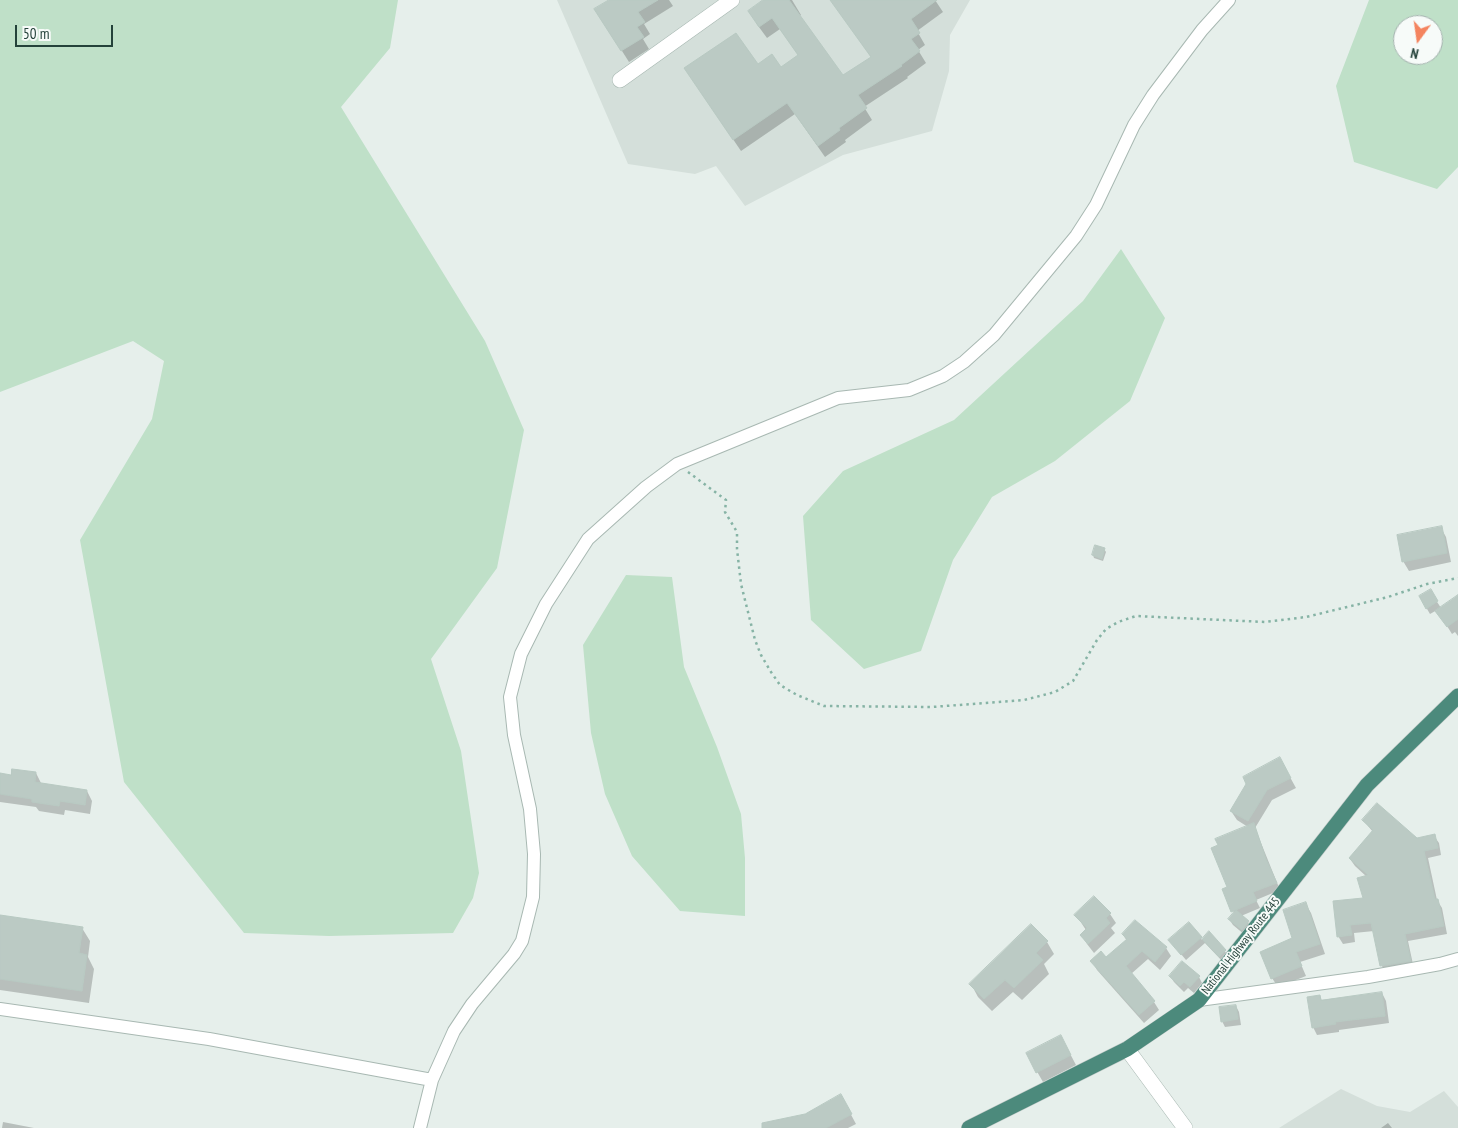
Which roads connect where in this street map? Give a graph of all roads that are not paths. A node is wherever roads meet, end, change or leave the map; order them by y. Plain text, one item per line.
1 (732, 0) edge
2 (1229, 0) edge
3 (620, 80) dead end
4 (1458, 696) edge
5 (1458, 959) edge
6 (1199, 1000) junction
7 (0, 1008) edge
8 (1127, 1050) junction
9 (432, 1080) junction
10 (420, 1128) edge
11 (969, 1128) edge
12 (1185, 1128) edge

1 - 3 street
2 - 9 street
4 - 6 highway, National Highway Route 445
5 - 6 street
6 - 8 highway, National Highway Route 445
7 - 9 street
8 - 11 highway, National Highway Route 445
8 - 12 street
9 - 10 street

